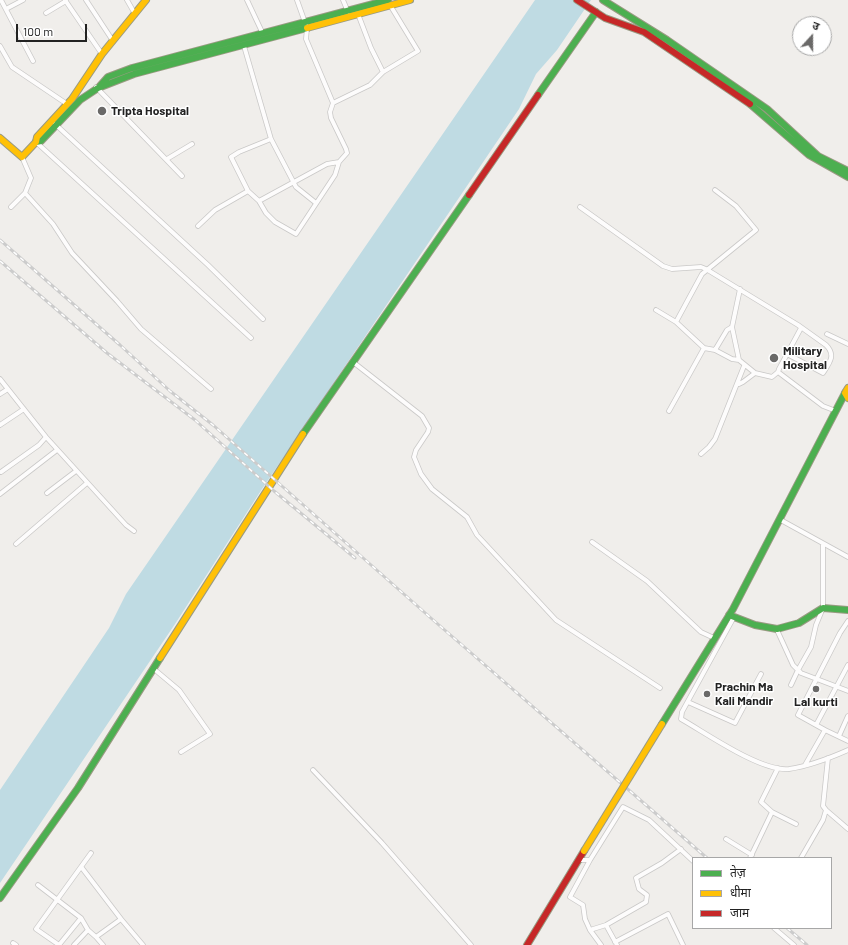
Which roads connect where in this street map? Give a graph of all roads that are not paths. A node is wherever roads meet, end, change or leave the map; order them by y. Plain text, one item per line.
1 (1, 0) edge
2 (23, 0) edge
3 (86, 0) edge
4 (127, 0) edge
5 (146, 0) edge
6 (247, 0) edge
7 (297, 0) edge
8 (343, 0) edge
9 (409, 0) edge
10 (577, 0) edge
11 (603, 0) edge
12 (66, 1) edge
13 (389, 2) edge
14 (6, 9) junction
15 (593, 11) junction
16 (46, 13) dead end
17 (135, 14) junction
18 (348, 14) junction
19 (358, 14) junction
20 (306, 25) junction
21 (264, 37) junction
22 (113, 41) junction
23 (0, 46) edge
24 (244, 46) junction
25 (102, 54) junction
26 (33, 61) dead end
27 (383, 72) junction
28 (82, 83) junction
29 (96, 88) junction
30 (333, 103) junction
31 (67, 104) junction
32 (54, 123) junction
33 (0, 138) edge
34 (271, 139) junction
35 (36, 142) junction
36 (192, 144) dead end
37 (22, 157) junction
38 (167, 159) junction
39 (339, 162) junction
40 (848, 171) edge
41 (182, 176) dead end
42 (848, 177) edge
43 (293, 182) junction
44 (715, 190) dead end
45 (248, 191) junction
46 (25, 193) junction
47 (259, 201) junction
48 (316, 202) junction
49 (11, 207) dead end
50 (580, 207) dead end
51 (198, 226) dead end
52 (706, 269) junction
53 (740, 289) junction
54 (656, 310) dead end
55 (263, 319) dead end
56 (676, 322) junction
57 (732, 327) junction
58 (800, 328) junction
59 (827, 334) dead end
60 (251, 338) dead end
61 (848, 344) edge
62 (704, 348) junction
63 (716, 350) junction
64 (787, 354) junction
65 (739, 360) junction
66 (353, 362) junction
67 (744, 366) junction
68 (778, 372) junction
69 (755, 373) junction
70 (0, 379) edge
71 (739, 384) junction
72 (8, 389) junction
73 (211, 389) dead end
74 (847, 393) edge
75 (0, 394) edge
76 (24, 409) junction
77 (836, 411) junction
78 (669, 412) dead end
79 (0, 425) edge
80 (46, 437) junction
81 (57, 450) junction
82 (701, 454) dead end
83 (76, 471) junction
84 (1, 472) dead end
85 (87, 483) junction
86 (47, 493) dead end
87 (0, 494) edge
88 (779, 519) junction
89 (134, 531) dead end
90 (592, 542) dead end
91 (16, 544) dead end
92 (823, 545) junction
93 (848, 557) edge
94 (823, 608) junction
95 (848, 610) edge
96 (732, 616) junction
97 (847, 624) edge
98 (776, 630) junction
99 (714, 638) junction
100 (848, 665) edge
101 (154, 669) junction
102 (798, 670) junction
103 (761, 674) dead end
104 (818, 679) junction
105 (791, 685) dead end
106 (837, 687) junction
107 (660, 688) dead end
108 (848, 692) edge
109 (688, 702) junction
110 (848, 716) edge
111 (816, 725) junction
112 (825, 730) junction
113 (839, 736) junction
114 (848, 741) edge
115 (848, 750) edge
116 (181, 752) dead end
117 (828, 758) junction
118 (805, 765) junction
119 (778, 768) junction
120 (313, 770) dead end
121 (826, 810) junction
122 (772, 812) junction
123 (796, 824) dead end
124 (848, 829) edge
125 (726, 839) dead end
126 (681, 849) junction
127 (91, 853) dead end
128 (751, 856) edge
129 (802, 857) edge
130 (578, 860) junction
131 (590, 860) junction
132 (692, 860) edge
133 (82, 868) junction
134 (38, 885) dead end
135 (0, 898) edge
136 (58, 899) junction
137 (81, 918) junction
138 (121, 919) junction
139 (606, 925) junction
140 (775, 929) edge
141 (88, 930) junction
142 (590, 930) junction
143 (96, 937) junction
144 (616, 944) edge
145 (59, 945) edge
146 (74, 945) edge
147 (103, 945) edge
148 (143, 945) edge
149 (471, 945) edge
150 (527, 945) edge
151 (602, 945) edge
152 (683, 945) edge
153 (794, 945) edge

1 - 14 street
2 - 14 street
3 - 22 street
4 - 17 street
5 - 17 main road
6 - 21 street
7 - 20 street
8 - 18 street
9 - 13 main road
10 - 15 main road
11 - 40 main road
12 - 16 street
12 - 25 street
13 - 18 main road
13 - 19 main road
13 - 27 street
14 - 26 street
15 - 42 main road
15 - 66 main road
17 - 22 main road
18 - 19 main road
18 - 20 main road
19 - 27 street
20 - 21 main road
20 - 30 street
21 - 24 main road
21 - 29 main road
22 - 25 main road
23 - 31 street
24 - 29 main road
24 - 34 street
25 - 28 main road
27 - 30 street
28 - 29 main road
28 - 31 main road
29 - 32 main road
29 - 38 street
30 - 39 street
31 - 32 main road
32 - 35 main road
32 - 55 street
33 - 37 main road
34 - 43 street
34 - 45 street
35 - 37 main road
35 - 60 street
36 - 38 street
37 - 46 street
38 - 41 street
39 - 43 street
39 - 48 street
43 - 47 street
43 - 48 street
44 - 52 street
45 - 47 street
45 - 51 street
46 - 49 street
46 - 73 street
47 - 48 street
50 - 52 street
52 - 53 street
52 - 56 street
53 - 57 street
53 - 58 street
54 - 56 street
56 - 62 street
57 - 63 street
57 - 65 street
58 - 64 street
58 - 64 street
59 - 61 street
62 - 63 street
62 - 78 street
63 - 65 street
64 - 68 street
65 - 67 street
66 - 101 main road
66 - 107 street
67 - 69 street
67 - 71 street
68 - 69 street
68 - 77 street
69 - 71 street
70 - 72 street
71 - 82 street
72 - 75 street
72 - 76 street
74 - 77 main road
76 - 79 street
76 - 80 street
77 - 88 main road
80 - 81 street
80 - 84 street
81 - 83 street
81 - 87 street
83 - 85 street
83 - 86 street
85 - 89 street
85 - 91 street
88 - 92 street
88 - 96 main road
90 - 99 street
92 - 93 street
92 - 94 street
94 - 95 main road
94 - 98 main road
94 - 102 street
96 - 98 main road
96 - 99 main road
96 - 109 street
97 - 104 street
98 - 102 street
99 - 130 main road, bridge
100 - 106 street
101 - 116 street
101 - 135 main road
102 - 104 street
102 - 105 street
103 - 109 street
104 - 106 street
104 - 111 street
106 - 108 street
106 - 111 street
109 - 119 street
110 - 113 street
111 - 112 street
112 - 113 street
112 - 118 street
113 - 114 street
115 - 117 street
117 - 118 street
117 - 121 street
118 - 119 street
119 - 122 street
120 - 149 street
121 - 124 street
121 - 129 street
122 - 123 street
122 - 128 street
125 - 128 street
126 - 131 street
126 - 132 street
126 - 139 street
127 - 133 street
130 - 131 street
130 - 150 main road
131 - 142 street
133 - 136 street
133 - 138 street
134 - 136 street
136 - 137 street
136 - 145 street
137 - 141 street
137 - 145 street
138 - 143 street
138 - 148 street
139 - 142 street
139 - 144 street
140 - 153 street
141 - 143 street
141 - 146 street
142 - 151 street
143 - 147 street
144 - 152 street

